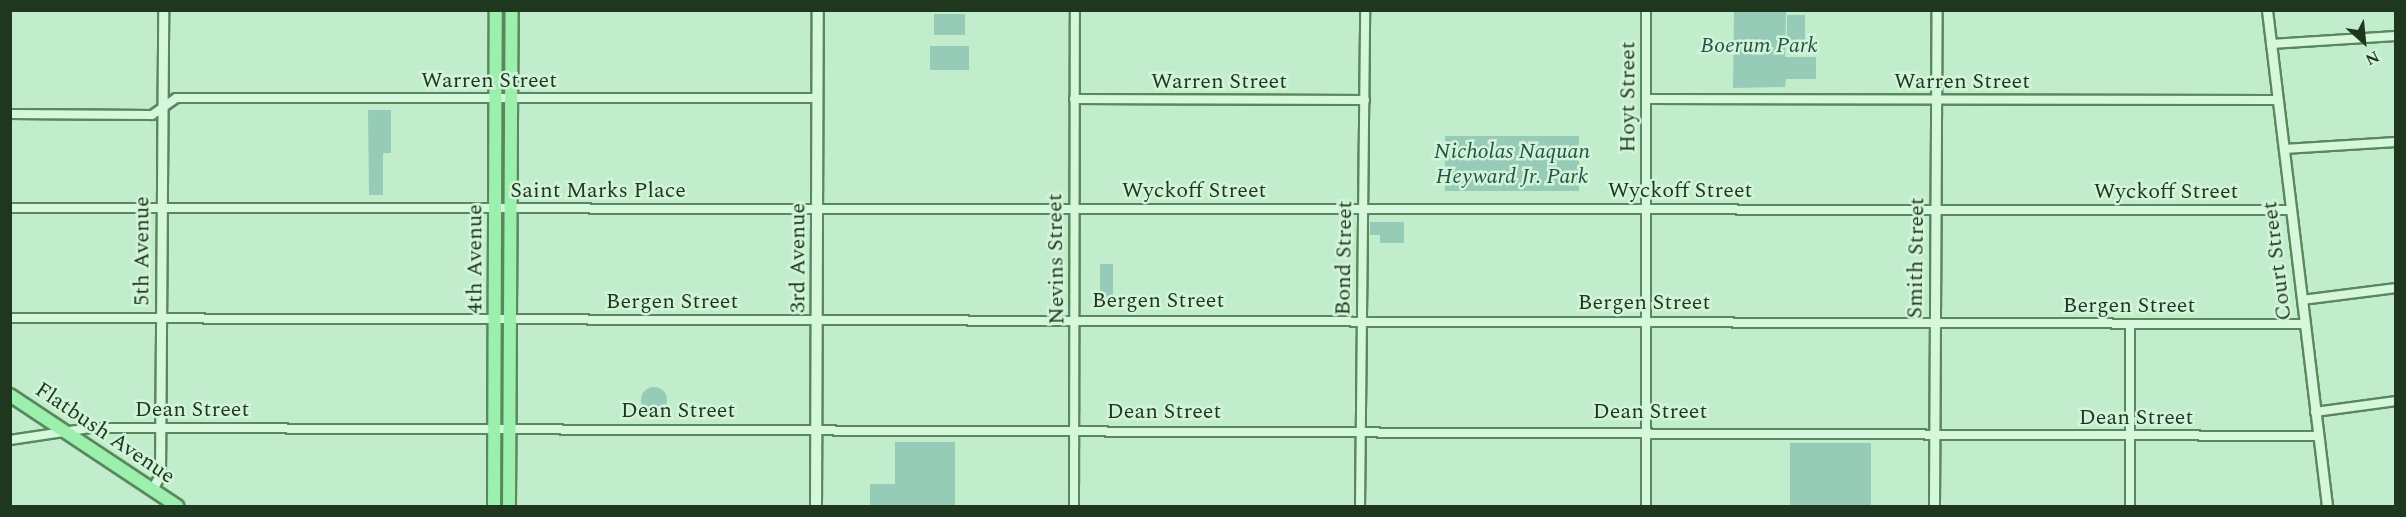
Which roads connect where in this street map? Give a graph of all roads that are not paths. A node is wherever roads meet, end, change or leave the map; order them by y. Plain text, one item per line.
1 (163, 10) edge
2 (496, 10) edge
3 (512, 10) edge
4 (818, 10) edge
5 (1075, 10) edge
6 (1365, 10) edge
7 (1646, 10) edge
8 (1937, 10) edge
9 (2267, 10) edge
10 (2396, 36) edge
11 (2271, 45) junction
12 (818, 98) junction
13 (496, 99) junction
14 (511, 99) junction
15 (1074, 99) junction
16 (1646, 99) junction
17 (1365, 100) junction
18 (1936, 100) junction
19 (2278, 100) junction
20 (163, 107) junction
21 (10, 114) edge
22 (2396, 142) edge
23 (2284, 149) junction
24 (10, 208) edge
25 (162, 208) junction
26 (1363, 208) junction
27 (495, 209) junction
28 (511, 209) junction
29 (818, 209) junction
30 (1074, 209) junction
31 (1646, 209) junction
32 (1936, 210) junction
33 (2291, 210) junction
34 (2396, 288) edge
35 (2302, 300) junction
36 (10, 318) edge
37 (161, 318) junction
38 (1075, 319) junction
39 (511, 320) junction
40 (817, 320) junction
41 (1361, 320) junction
42 (496, 321) junction
43 (1647, 321) junction
44 (1934, 322) junction
45 (2130, 324) junction
46 (2305, 324) junction
47 (10, 394) edge
48 (2396, 401) edge
49 (2315, 412) junction
50 (161, 428) junction
51 (493, 428) junction
52 (509, 428) junction
53 (816, 429) junction
54 (1075, 429) junction
55 (1361, 430) junction
56 (1647, 430) junction
57 (65, 431) junction
58 (1934, 433) junction
59 (2131, 436) junction
60 (2318, 436) junction
61 (10, 440) edge
62 (152, 490) junction
63 (177, 507) edge
64 (494, 507) edge
65 (509, 507) edge
66 (816, 507) edge
67 (1074, 507) edge
68 (1360, 507) edge
69 (1646, 507) edge
70 (1934, 507) edge
71 (2130, 507) edge
72 (2327, 507) edge

1 - 20 street, 5th Avenue
2 - 13 main road, 4th Avenue
3 - 14 main road, 4th Avenue
4 - 12 main road, 3rd Avenue
5 - 15 street, Nevins Street
6 - 17 street, Bond Street
7 - 16 street, Hoyt Street
8 - 18 street, Smith Street
9 - 11 street, Court Street
10 - 11 street
11 - 19 street, Court Street
12 - 14 street, Warren Street
12 - 29 main road, 3rd Avenue
13 - 14 street, Warren Street
13 - 20 street, Warren Street
13 - 27 main road, 4th Avenue
14 - 28 main road, 4th Avenue
15 - 17 street, Warren Street
15 - 30 street, Nevins Street
16 - 18 street, Warren Street
16 - 31 street, Hoyt Street
17 - 26 street, Bond Street
18 - 19 street, Warren Street
18 - 32 street, Smith Street
19 - 23 street, Court Street
20 - 21 street, Warren Street
20 - 25 street, 5th Avenue
22 - 23 street
23 - 33 street, Court Street
24 - 25 street, Saint Marks Place
25 - 27 street, Saint Marks Place
25 - 37 street, 5th Avenue
26 - 30 street, Wyckoff Street
26 - 31 street, Wyckoff Street
26 - 41 street, Bond Street
27 - 28 street, Saint Marks Place
27 - 42 main road, 4th Avenue
28 - 29 street, Saint Marks Place
28 - 39 main road, 4th Avenue
29 - 30 street, Wyckoff Street
29 - 40 main road, 3rd Avenue
30 - 38 street, Nevins Street
31 - 32 street, Wyckoff Street
31 - 43 street, Hoyt Street
32 - 33 street, Wyckoff Street
32 - 44 street, Smith Street
33 - 35 street, Court Street
34 - 35 street
35 - 46 street, Court Street
36 - 37 street, Bergen Street
37 - 42 street, Bergen Street
37 - 50 street, 5th Avenue
38 - 40 street, Bergen Street
38 - 41 street, Bergen Street
38 - 54 street, Nevins Street
39 - 40 street, Bergen Street
39 - 42 street, Bergen Street
39 - 52 main road, 4th Avenue
40 - 53 main road, 3rd Avenue
41 - 43 street, Bergen Street
41 - 55 street, Bond Street
42 - 51 main road, 4th Avenue
43 - 44 street, Bergen Street
43 - 56 street, Hoyt Street
44 - 45 street, Bergen Street
44 - 58 street, Smith Street
45 - 46 street, Bergen Street
45 - 59 street
46 - 49 street, Court Street
47 - 57 main road, Flatbush Avenue
48 - 49 street
49 - 60 street, Court Street
50 - 51 street, Dean Street
50 - 57 street, Dean Street
50 - 62 street, 5th Avenue
51 - 52 street, Dean Street
51 - 64 main road, 4th Avenue
52 - 53 street, Dean Street
52 - 65 main road, 4th Avenue
53 - 54 street, Dean Street
53 - 66 main road, 3rd Avenue
54 - 55 street, Dean Street
54 - 67 street, Nevins Street
55 - 56 street, Dean Street
55 - 68 street, Bond Street
56 - 58 street, Dean Street
56 - 69 street, Hoyt Street
57 - 61 street, Dean Street
57 - 62 main road, Flatbush Avenue
58 - 59 street, Dean Street
58 - 70 street, Smith Street
59 - 60 street, Dean Street
59 - 71 street
60 - 72 street, Court Street
62 - 63 main road, Flatbush Avenue

